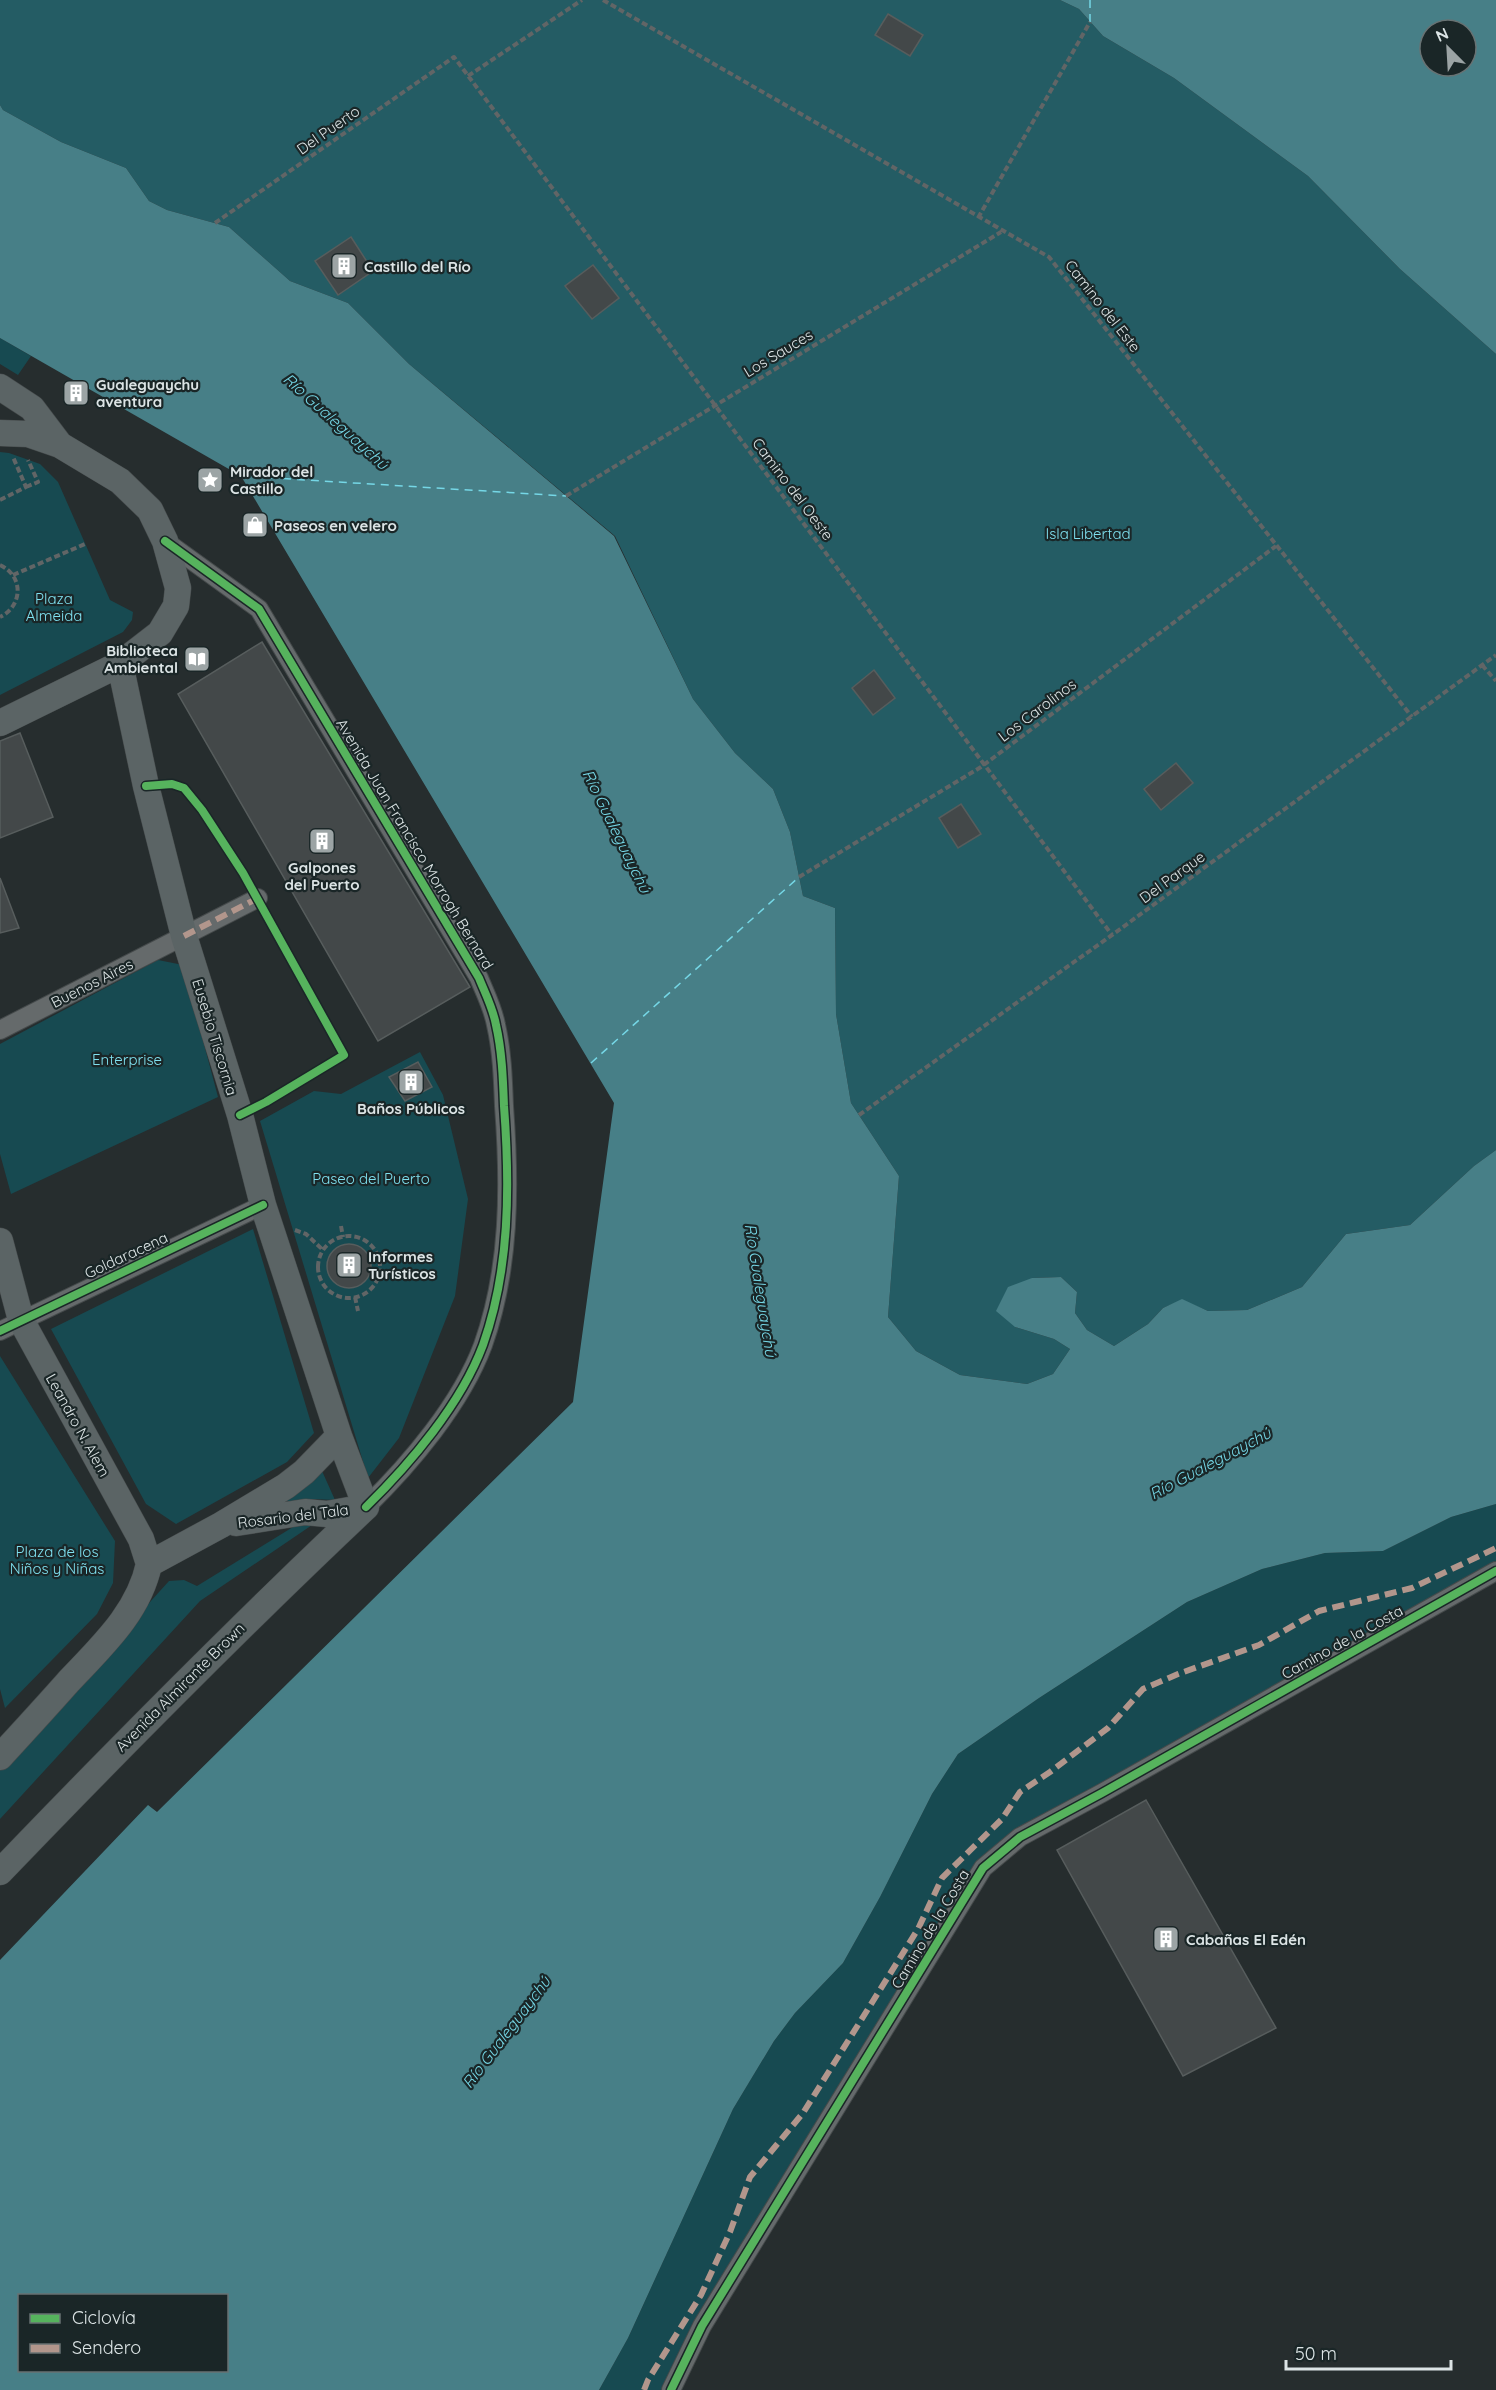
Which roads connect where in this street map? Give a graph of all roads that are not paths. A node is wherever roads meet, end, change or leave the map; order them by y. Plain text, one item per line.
1 (0, 387) edge
2 (6, 444) edge
3 (60, 445) junction
4 (165, 541) junction
5 (120, 664) junction
6 (0, 723) edge
7 (258, 898) dead end
8 (184, 936) junction
9 (0, 1030) edge
10 (263, 1205) junction
11 (0, 1240) edge
12 (0, 1289) edge
13 (10, 1325) edge
14 (339, 1436) junction
15 (366, 1507) junction
16 (221, 1525) junction
17 (149, 1564) junction
18 (1496, 1571) edge
19 (0, 1757) edge
20 (0, 1872) edge
21 (671, 2390) edge

1 - 3 main road
2 - 3 main road
3 - 4 main road
4 - 5 main road
4 - 15 street, Avenida Juan Francisco Morrogh Bernard
5 - 6 main road
5 - 8 main road, Eusebio Tiscornia
7 - 8 street, Buenos Aires
8 - 9 street, Buenos Aires
8 - 10 main road, Eusebio Tiscornia
10 - 13 street, Goldaracena
10 - 14 main road, Eusebio Tiscornia
11 - 13 main road
12 - 13 street, Leandro N. Alem
13 - 17 main road, Leandro N. Alem
14 - 15 main road, Eusebio Tiscornia
14 - 16 main road, Rosario del Tala
15 - 16 main road, Rosario del Tala
15 - 20 main road, Avenida Almirante Brown
16 - 17 main road, Rosario del Tala
17 - 19 main road
18 - 21 street, Camino de la Costa

